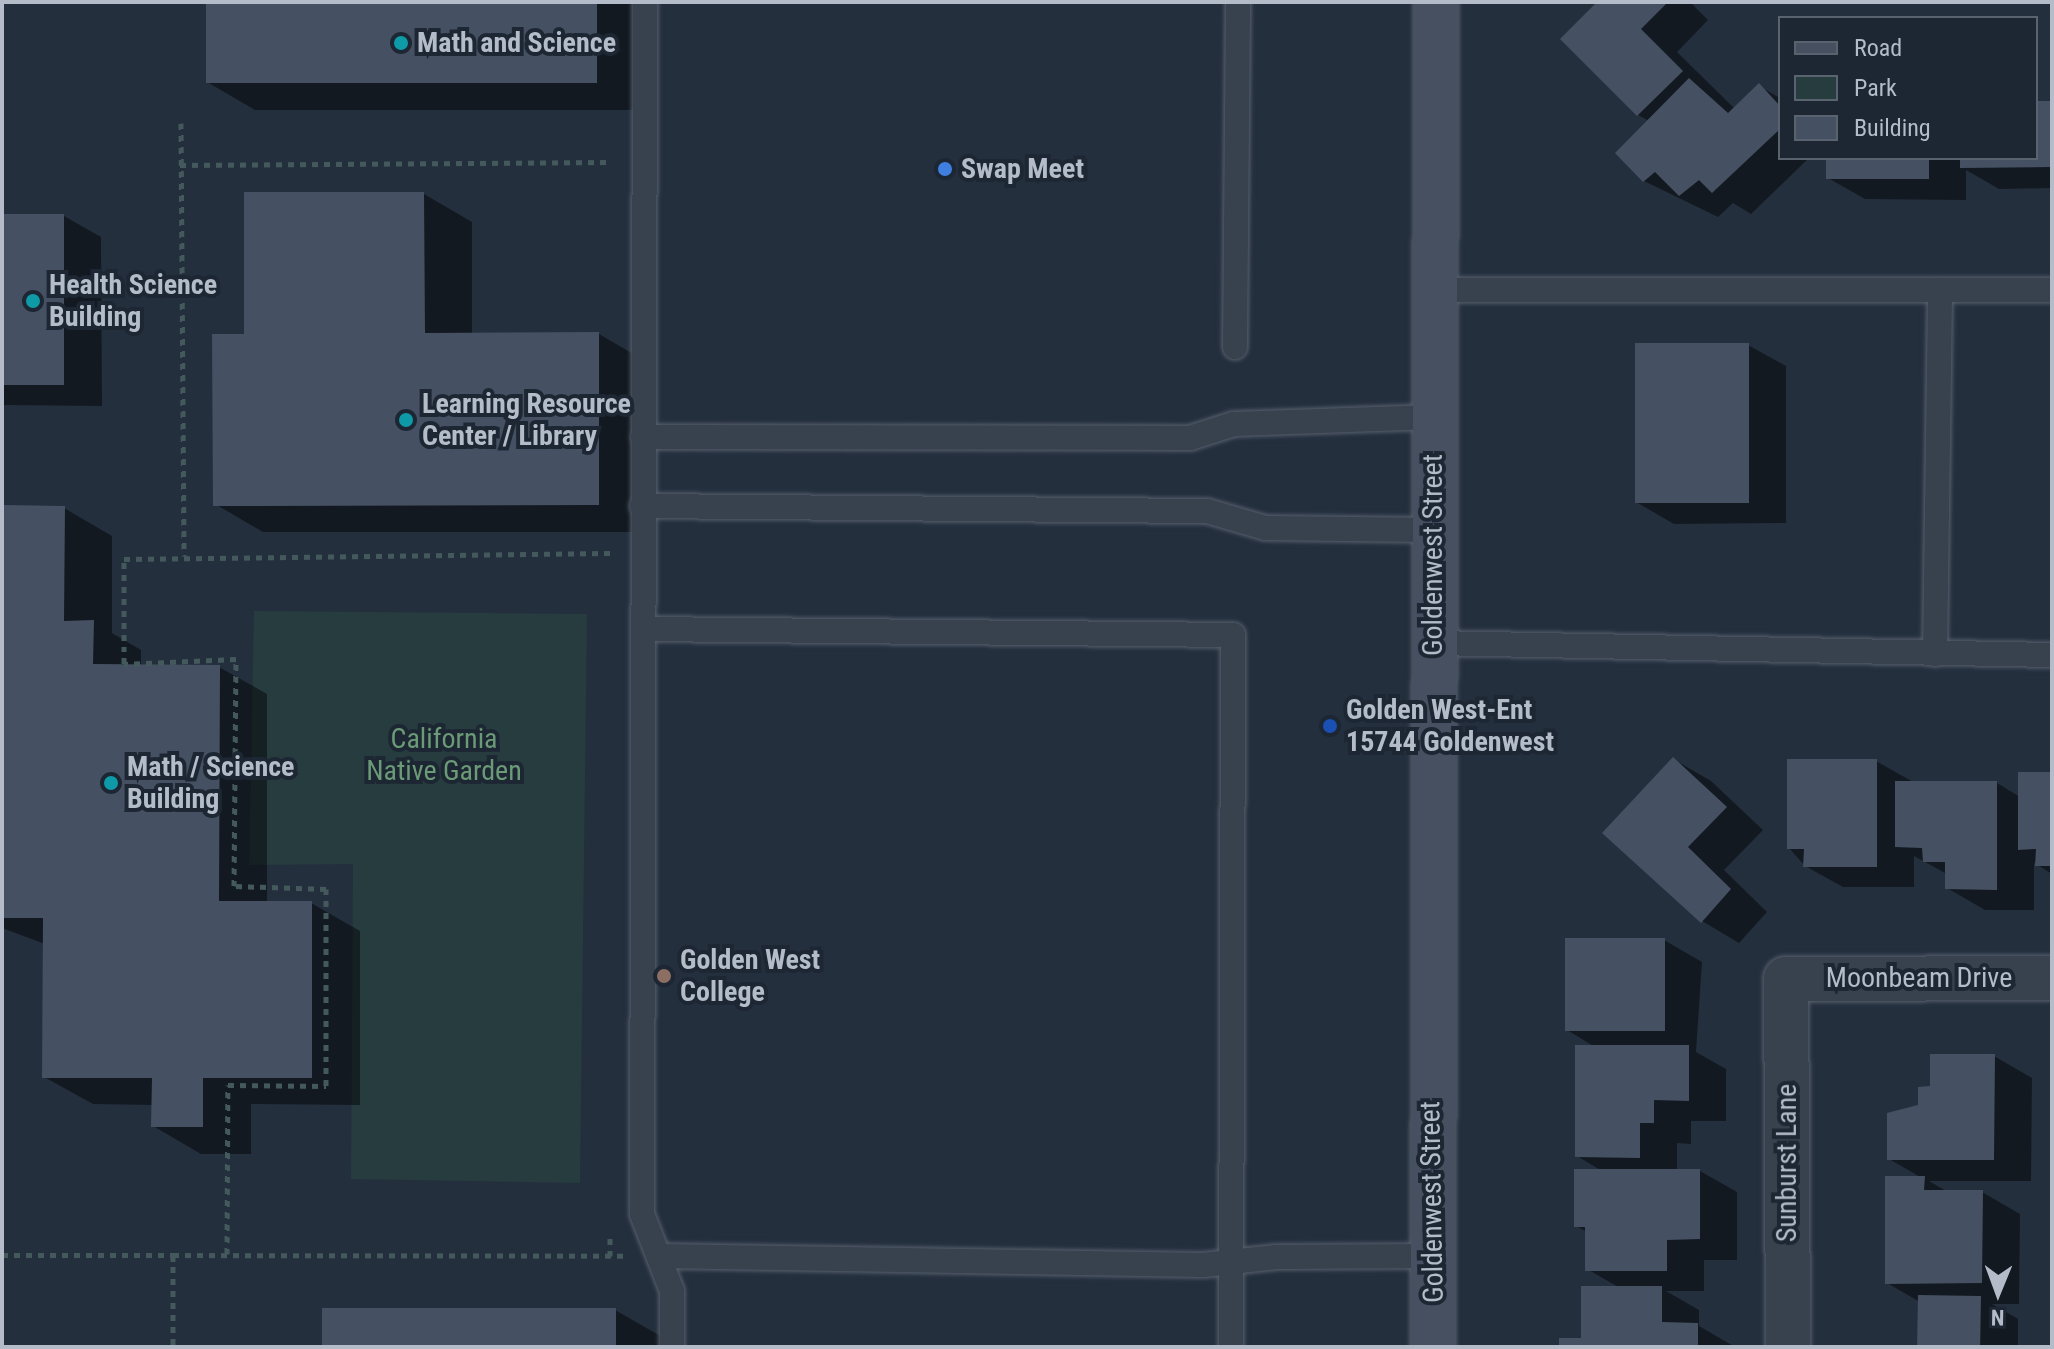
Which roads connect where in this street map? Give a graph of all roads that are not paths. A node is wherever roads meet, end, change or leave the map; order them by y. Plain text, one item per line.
1 (645, 2) edge
2 (1238, 2) edge
3 (1436, 2) edge
4 (1436, 290) junction
5 (1940, 290) junction
6 (2052, 290) edge
7 (1235, 347) dead end
8 (1434, 417) junction
9 (643, 437) junction
10 (642, 506) junction
11 (1433, 530) junction
12 (643, 629) junction
13 (1433, 643) junction
14 (1935, 654) junction
15 (2052, 655) edge
16 (2052, 978) edge
17 (1786, 979) joint
18 (659, 1256) junction
19 (1434, 1256) junction
20 (1233, 1260) junction
21 (672, 1347) edge
22 (1231, 1347) edge
23 (1433, 1347) edge
24 (1788, 1347) edge

1 - 9 lane
2 - 7 lane
3 - 4 main road, Goldenwest Street
4 - 5 lane
4 - 8 main road, Goldenwest Street
5 - 6 lane
5 - 14 lane
8 - 9 lane
8 - 11 main road, Goldenwest Street
9 - 10 lane
10 - 11 lane
10 - 12 lane
11 - 13 main road, Goldenwest Street
12 - 18 lane
12 - 20 lane
13 - 14 lane
13 - 19 main road, Goldenwest Street
14 - 15 lane
16 - 17 street, Moonbeam Drive
17 - 24 street, Sunburst Lane
18 - 20 lane
18 - 21 lane
19 - 20 lane
19 - 23 main road, Goldenwest Street
20 - 22 lane

